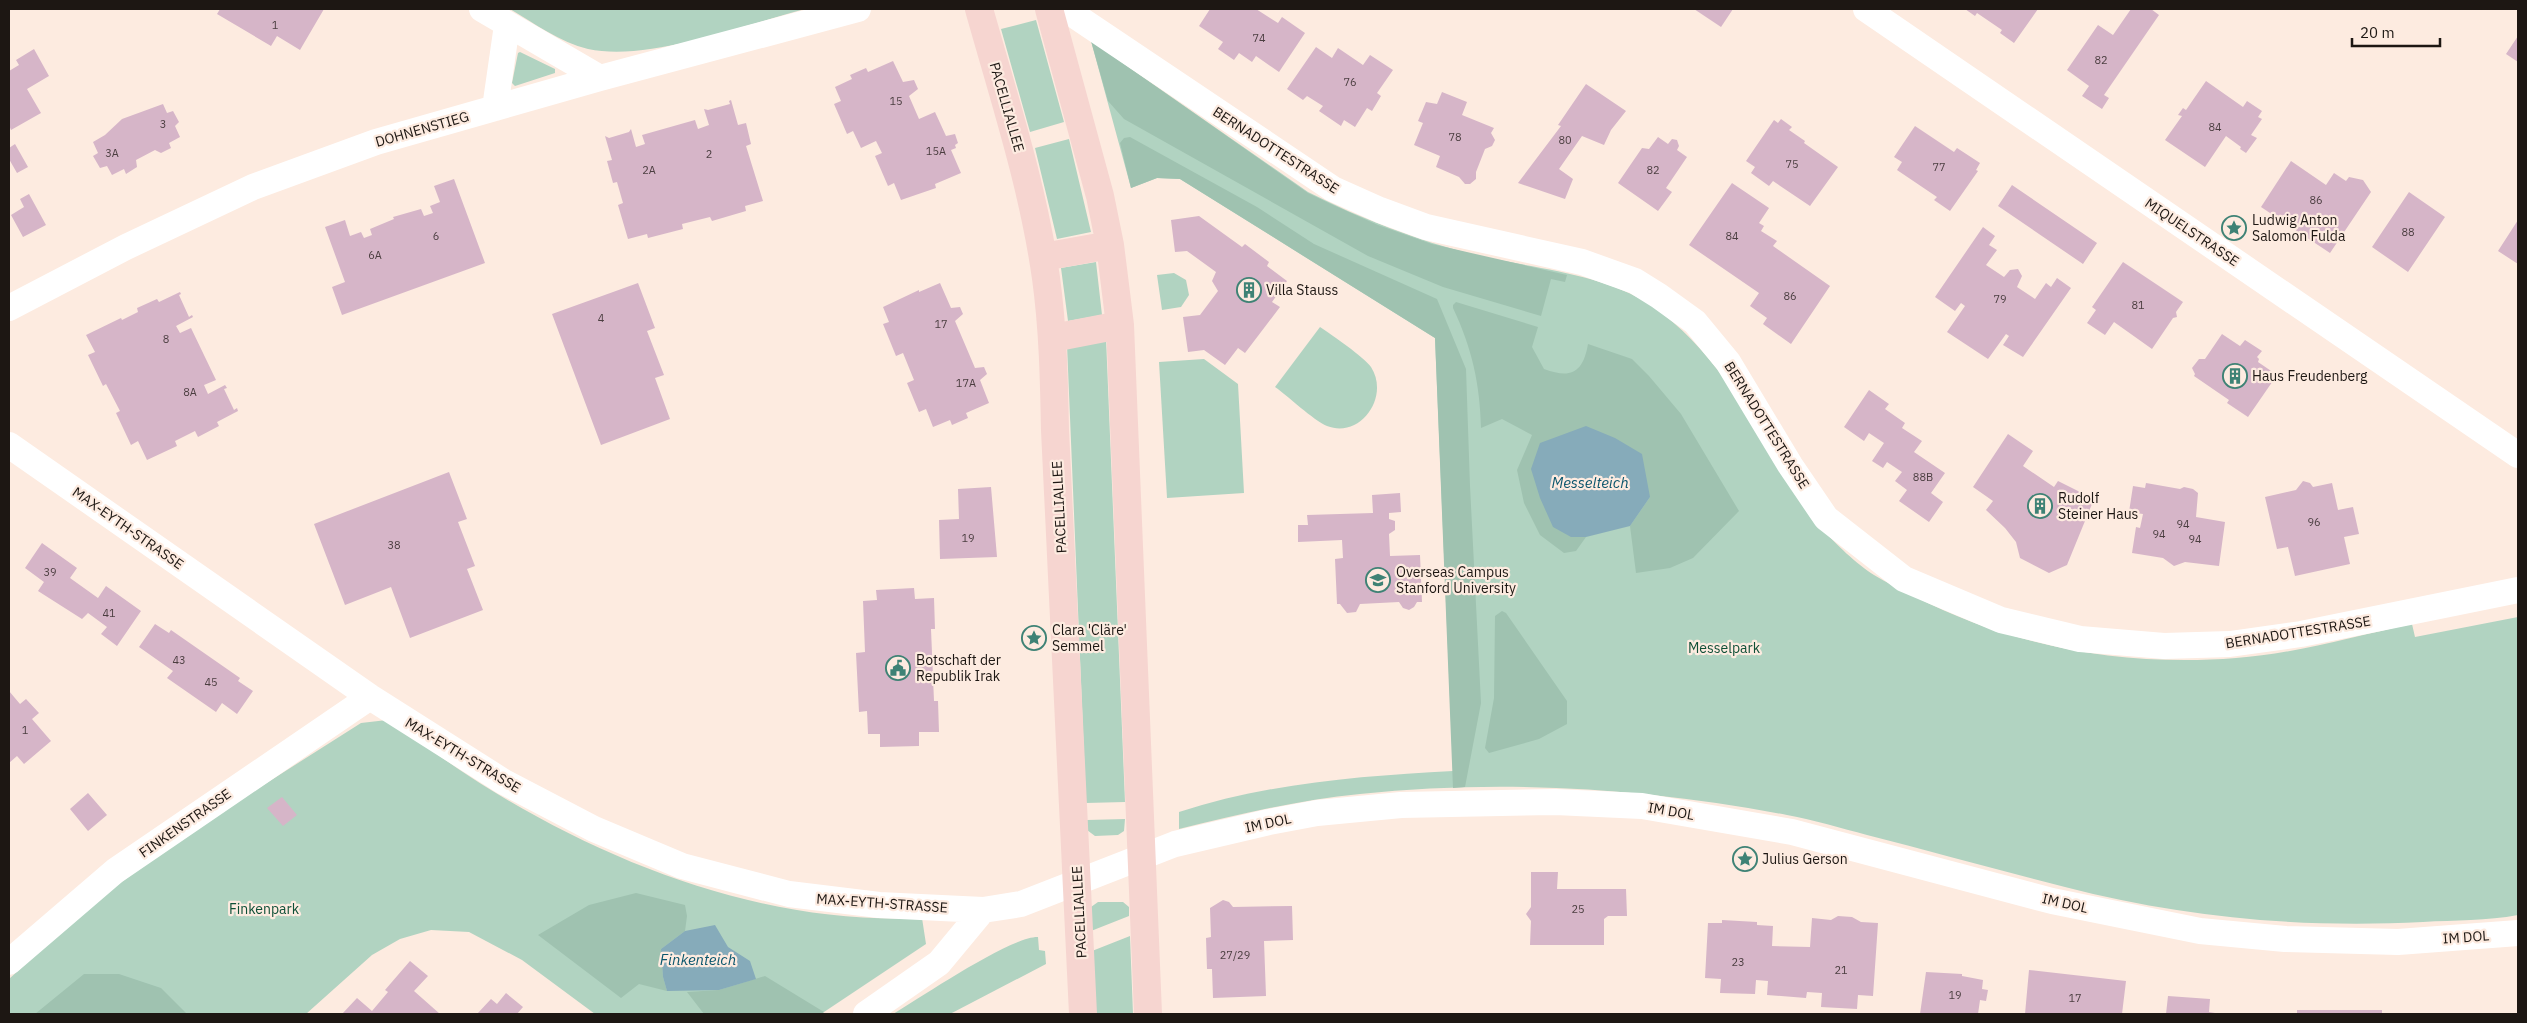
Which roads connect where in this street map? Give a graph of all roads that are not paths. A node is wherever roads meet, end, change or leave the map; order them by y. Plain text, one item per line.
1 (482, 9) edge
2 (858, 9) edge
3 (979, 9) edge
4 (1049, 9) edge
5 (1065, 9) edge
6 (1866, 9) edge
7 (508, 24) junction
8 (600, 78) junction
9 (494, 108) junction
10 (1110, 245) junction
11 (1043, 258) junction
12 (9, 308) edge
13 (1120, 325) junction
14 (1053, 338) junction
15 (9, 445) edge
16 (2518, 455) edge
17 (2518, 590) edge
18 (370, 697) junction
19 (1143, 856) junction
20 (1078, 882) junction
21 (983, 910) junction
22 (2518, 933) edge
23 (9, 962) edge
24 (866, 1014) edge
25 (1083, 1014) edge
26 (1148, 1014) edge

1 - 7 street
2 - 8 street, DOHNENSTIEG
3 - 11 street, PACELLIALLEE
4 - 10 street
5 - 17 street, BERNADOTTESTRASSE
6 - 16 street, MIQUELSTRASSE
7 - 8 street
7 - 9 street
8 - 9 street, DOHNENSTIEG
9 - 12 street, DOHNENSTIEG
10 - 11 street
10 - 13 street
11 - 14 street, PACELLIALLEE
13 - 14 street
13 - 19 street
14 - 20 street, PACELLIALLEE
15 - 18 street, MAX-EYTH-STRASSE
18 - 21 street, MAX-EYTH-STRASSE
18 - 23 street, FINKENSTRASSE
19 - 20 street, IM DOL
19 - 22 street, IM DOL
19 - 26 street
20 - 21 street, IM DOL
20 - 25 street, PACELLIALLEE
21 - 24 street

